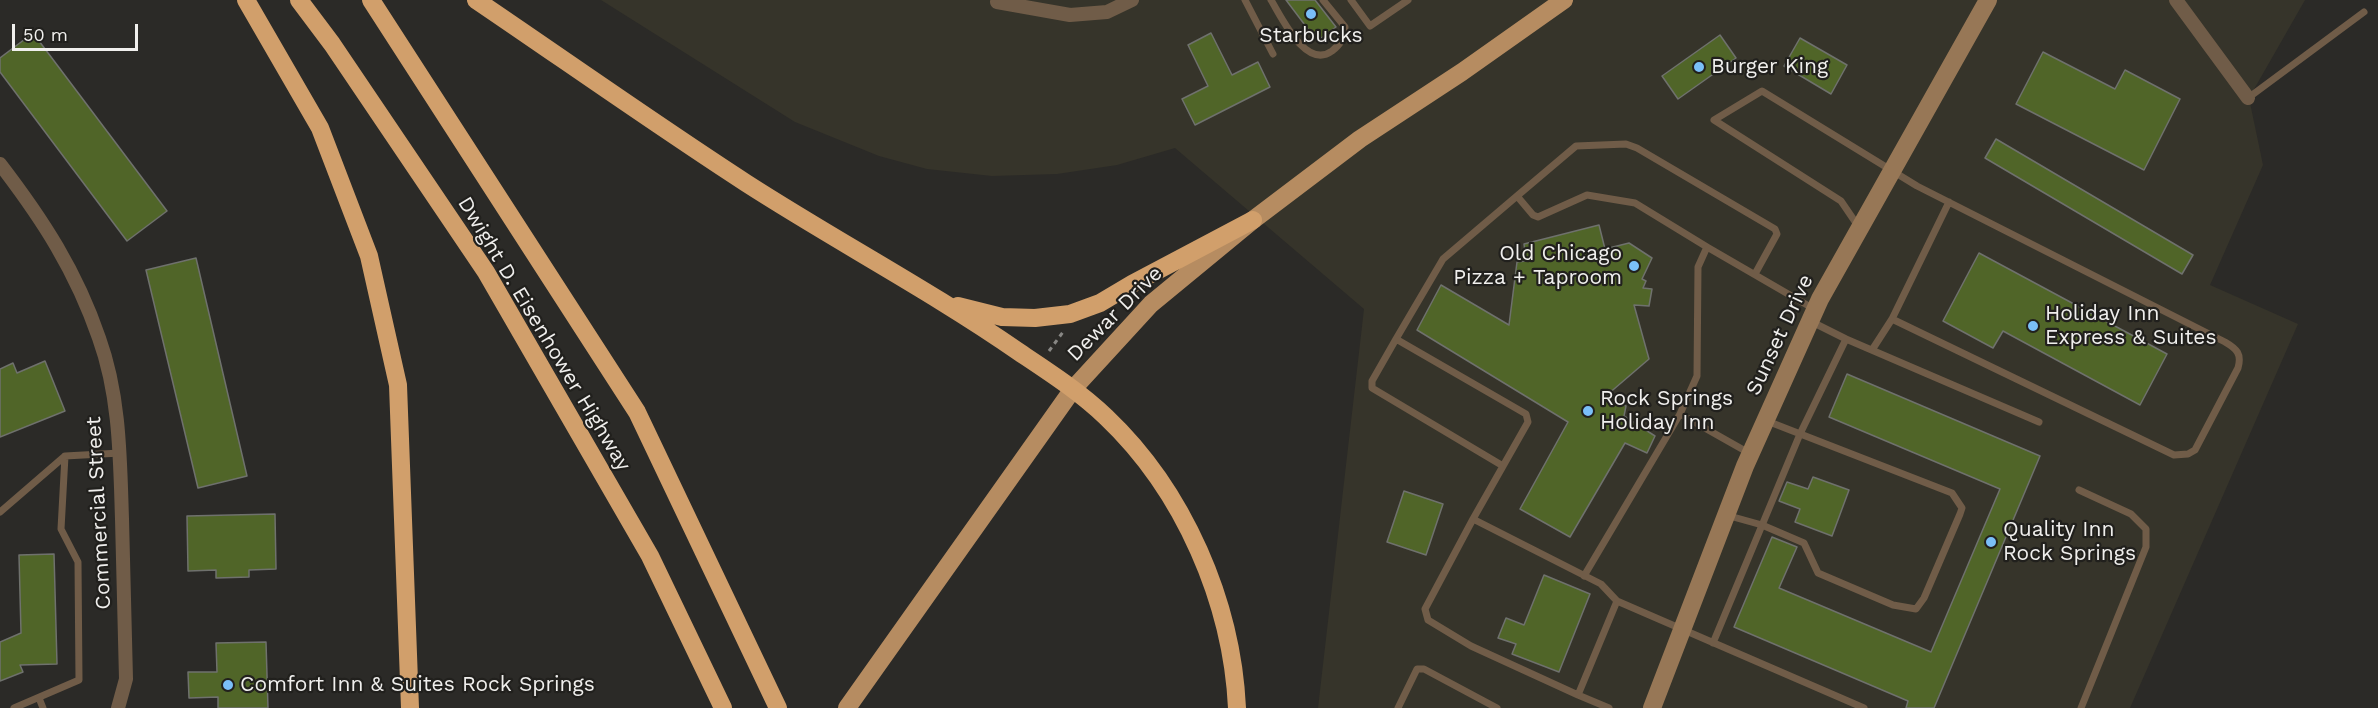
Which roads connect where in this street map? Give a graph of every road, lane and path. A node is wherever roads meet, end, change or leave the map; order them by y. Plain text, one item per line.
1 (246, 0) edge
2 (299, 0) edge
3 (371, 0) edge
4 (476, 0) edge
5 (1132, 0) edge
6 (1246, 0) edge
7 (1271, 0) edge
8 (1323, 0) edge
9 (1352, 0) edge
10 (1408, 0) edge
11 (1564, 0) edge
12 (1989, 0) edge
13 (2176, 0) edge
14 (997, 2) dead end
15 (2364, 12) dead end
16 (1273, 54) dead end
17 (2248, 98) joint
18 (0, 164) edge
19 (1893, 170) junction
20 (1517, 196) junction
21 (1949, 202) junction
22 (1253, 220) junction
23 (1860, 228) junction
24 (1707, 247) junction
25 (1755, 274) junction
26 (943, 302) junction
27 (1813, 315) junction
28 (1892, 319) junction
29 (1068, 326) dead end
30 (1396, 339) junction
31 (1846, 339) junction
32 (1872, 350) junction
33 (1046, 355) dead end
34 (1073, 389) junction
35 (1680, 414) junction
36 (1766, 420) junction
37 (2039, 422) dead end
38 (1800, 434) junction
39 (120, 453) junction
40 (1751, 454) junction
41 (65, 456) junction
42 (1503, 466) junction
43 (2079, 490) dead end
44 (0, 512) edge
45 (1726, 515) junction
46 (1473, 519) junction
47 (1762, 525) junction
48 (1584, 576) junction
49 (1617, 602) junction
50 (1682, 630) junction
51 (1713, 644) junction
52 (1578, 694) junction
53 (39, 698) junction
54 (15, 708) edge
55 (43, 708) edge
56 (118, 708) edge
57 (410, 708) edge
58 (723, 708) edge
59 (778, 708) edge
60 (847, 708) edge
61 (1237, 708) edge
62 (1398, 708) edge
63 (1497, 708) edge
64 (1610, 708) edge
65 (1652, 708) edge
66 (1864, 708) edge
67 (2081, 708) edge

1 - 57 highway
2 - 58 highway, Dwight D. Eisenhower Highway
3 - 59 highway, Dwight D. Eisenhower Highway
4 - 26 highway
5 - 14 street
6 - 16 lane
7 - 8 lane
9 - 10 lane
11 - 22 main road, Dewar Drive
12 - 19 street, Sunset Drive
13 - 17 street
15 - 17 lane
18 - 39 street, Commercial Street
19 - 21 lane
19 - 23 street, Sunset Drive
19 - 23 lane
20 - 24 lane
20 - 25 lane
20 - 30 lane
21 - 28 lane
21 - 28 lane
22 - 26 highway
22 - 34 main road, Dewar Drive
23 - 27 street, Sunset Drive
24 - 25 lane
24 - 35 lane
25 - 27 lane
26 - 34 highway
27 - 31 lane
27 - 36 street, Sunset Drive
28 - 32 lane
29 - 33 path
30 - 42 lane
30 - 42 lane
31 - 32 lane
31 - 38 lane
32 - 37 lane
34 - 60 main road, Dewar Drive
34 - 61 highway
35 - 40 lane
35 - 48 lane
36 - 38 lane
36 - 40 street, Sunset Drive
38 - 47 lane
38 - 47 lane
39 - 41 lane
39 - 56 street, Commercial Street
40 - 45 street, Sunset Drive
41 - 44 lane
41 - 53 lane
42 - 46 lane
43 - 67 lane
45 - 47 lane
45 - 50 street, Sunset Drive
46 - 48 lane
46 - 52 lane
47 - 51 lane
48 - 49 lane
49 - 50 lane
49 - 52 lane
50 - 51 lane
50 - 65 street, Sunset Drive
51 - 66 lane
52 - 64 lane
53 - 54 lane
53 - 55 lane
62 - 63 lane

